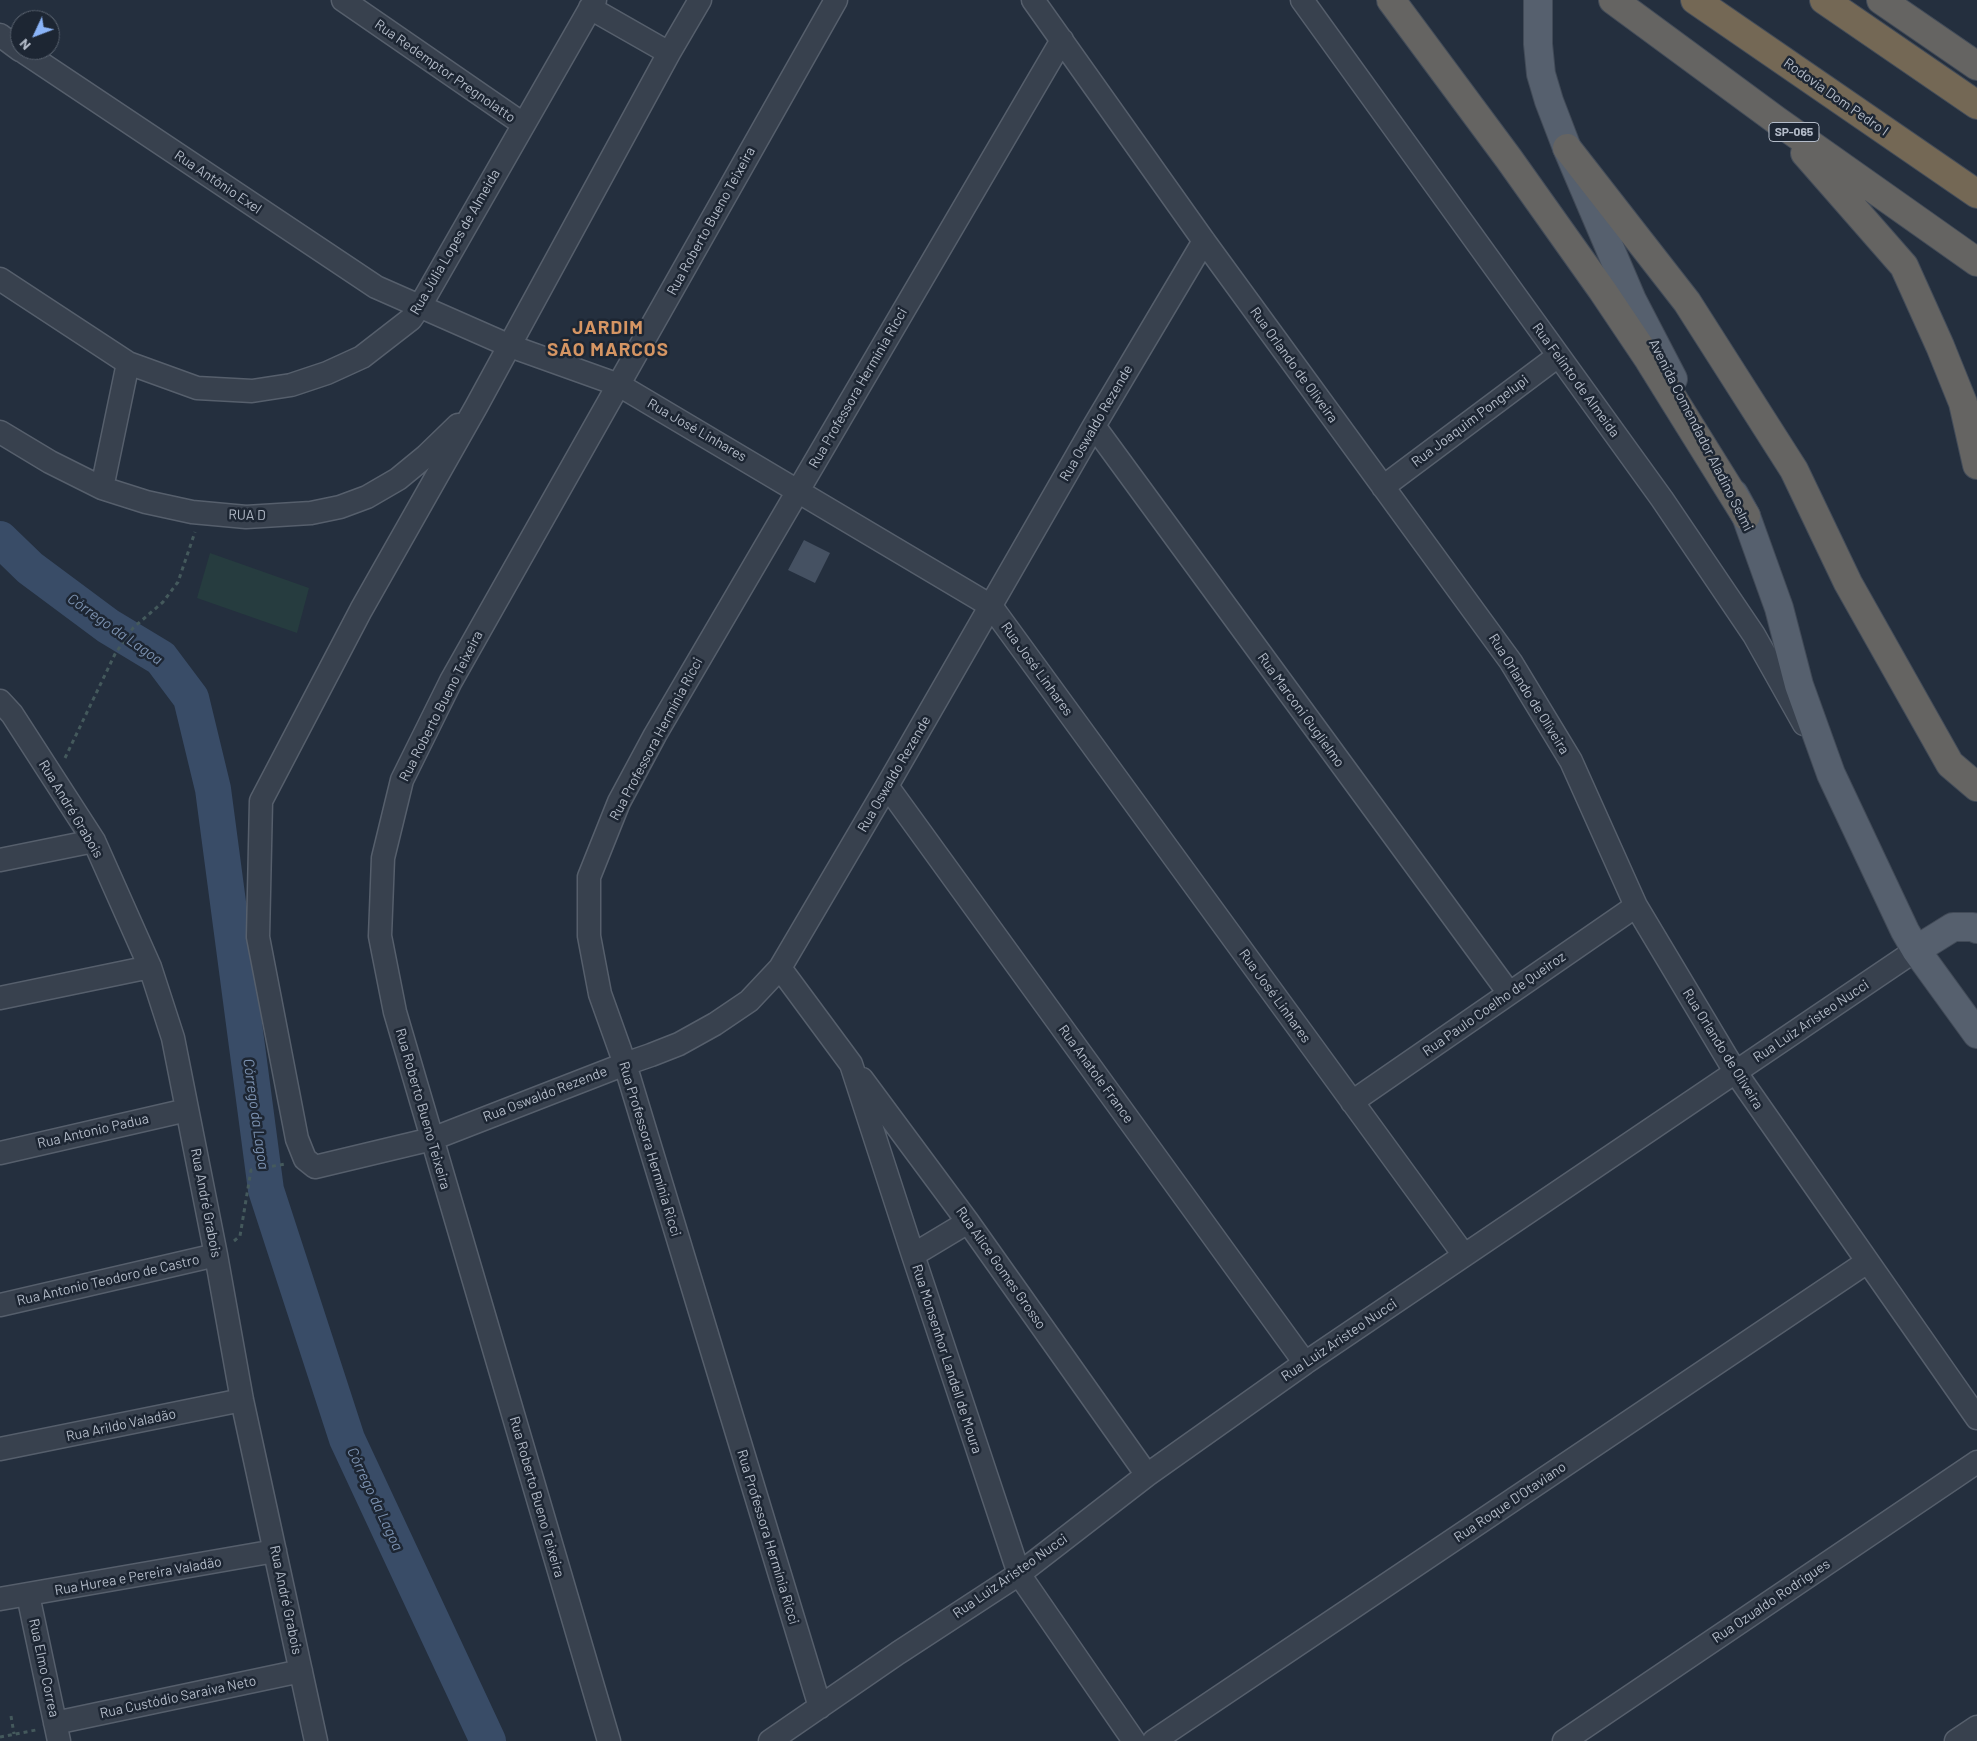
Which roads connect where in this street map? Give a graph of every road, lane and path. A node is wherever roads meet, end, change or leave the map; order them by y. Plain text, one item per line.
1 (343, 0) edge
2 (700, 0) edge
3 (836, 0) edge
4 (1033, 0) edge
5 (1302, 0) edge
6 (1392, 0) edge
7 (1613, 0) edge
8 (1695, 0) edge
9 (1824, 0) edge
10 (1882, 0) edge
11 (593, 4) edge
12 (1538, 9) edge
13 (1062, 40) junction
14 (669, 53) junction
15 (35, 60) edge
16 (1977, 66) edge
17 (1977, 105) edge
18 (1776, 120) junction
19 (523, 124) junction
20 (1567, 148) junction
21 (1977, 194) edge
22 (1204, 241) junction
23 (1977, 262) edge
24 (0, 279) edge
25 (420, 306) junction
26 (510, 346) junction
27 (1558, 356) junction
28 (128, 363) junction
29 (619, 385) junction
30 (476, 407) junction
31 (1094, 426) junction
32 (0, 432) edge
33 (1977, 465) edge
34 (1383, 486) junction
35 (102, 488) junction
36 (798, 490) junction
37 (202, 513) junction
38 (1746, 516) junction
39 (991, 606) junction
40 (4, 710) edge
41 (1831, 774) junction
42 (56, 782) junction
43 (887, 786) junction
44 (1977, 787) edge
45 (94, 842) junction
46 (0, 860) edge
47 (1636, 906) junction
48 (1977, 928) edge
49 (1916, 950) junction
50 (150, 967) junction
51 (780, 968) junction
52 (1509, 993) junction
53 (0, 998) edge
54 (1977, 1034) edge
55 (624, 1064) junction
56 (851, 1064) junction
57 (1736, 1073) junction
58 (1352, 1102) junction
59 (187, 1110) junction
60 (432, 1139) junction
61 (0, 1153) edge
62 (286, 1164) dead end
63 (968, 1222) junction
64 (216, 1255) junction
65 (913, 1255) junction
66 (1464, 1255) junction
67 (1867, 1262) junction
68 (0, 1305) edge
69 (1305, 1363) junction
70 (242, 1400) junction
71 (1977, 1418) edge
72 (0, 1449) edge
73 (1977, 1462) edge
74 (1146, 1475) junction
75 (276, 1551) junction
76 (1019, 1574) junction
77 (28, 1595) junction
78 (0, 1599) edge
79 (300, 1671) junction
80 (820, 1707) junction
81 (12, 1716) dead end
82 (1977, 1727) edge
83 (57, 1730) edge
84 (14, 1734) junction
85 (0, 1737) edge
86 (316, 1741) edge
87 (609, 1741) edge
88 (770, 1741) edge
89 (1134, 1741) edge
90 (1154, 1741) edge
91 (1564, 1741) edge
92 (1956, 1741) edge

1 - 19 street, Rua Redemptor Pregnolatto
2 - 14 street
3 - 29 street, Rua Roberto Bueno Teixeira
4 - 13 street, Rua Orlando de Oliveira
5 - 27 street, Rua Felinto de Almeida
6 - 38 highway
7 - 18 highway, SP-065
8 - 21 highway, Rodovia Dom Pedro I
9 - 17 highway
10 - 16 highway
11 - 14 street
11 - 19 street, Rua Júlia Lopes de Almeida
12 - 20 main road, Avenida Comendador Aladino Selmi
13 - 22 street, Rua Orlando de Oliveira
13 - 36 street, Rua Professora Hermínia Ricci
14 - 26 street
15 - 25 street, Rua Antônio Exel
18 - 23 highway, SP-065
18 - 33 highway
19 - 25 street, Rua Júlia Lopes de Almeida
20 - 38 main road, Avenida Comendador Aladino Selmi
20 - 44 highway
22 - 31 street, Rua Oswaldo Rezende
22 - 34 street, Rua Orlando de Oliveira
24 - 28 street, Rua Júlia Lopes de Almeida
25 - 26 street, Rua José Linhares
25 - 28 street, Rua Júlia Lopes de Almeida
26 - 29 street, Rua José Linhares
26 - 30 street
27 - 34 street, Rua Joaquim Pongelupi
27 - 41 street, Rua Felinto de Almeida
28 - 35 street
29 - 36 street, Rua José Linhares
29 - 60 street, Rua Roberto Bueno Teixeira
30 - 37 street, RUA D
30 - 60 street, Rua Oswaldo Rezende
31 - 39 street, Rua Oswaldo Rezende
31 - 52 street, Rua Marconi Guglielmo
32 - 35 street, RUA D
34 - 47 street, Rua Orlando de Oliveira
35 - 37 street, RUA D
36 - 39 street, Rua José Linhares
36 - 55 street, Rua Professora Hermínia Ricci
37 - 42 path
38 - 41 main road, Avenida Comendador Aladino Selmi
39 - 43 street, Rua Oswaldo Rezende
39 - 58 street, Rua José Linhares
40 - 42 street, Rua André Grabois
41 - 49 main road, Avenida Comendador Aladino Selmi
42 - 45 street, Rua André Grabois
43 - 51 street, Rua Oswaldo Rezende
43 - 69 street, Rua Anatole France
45 - 46 street
45 - 50 street, Rua André Grabois
47 - 52 street, Rua Paulo Coelho de Queiroz
47 - 57 street, Rua Orlando de Oliveira
48 - 49 main road
49 - 54 main road, Avenida Comendador Aladino Selmi
49 - 57 street, Rua Luiz Aristeo Nucci
50 - 53 street
50 - 59 street, Rua André Grabois
51 - 55 street, Rua Oswaldo Rezende
51 - 56 street, Rua Monsenhor Landell de Moura
52 - 58 street, Rua Paulo Coelho de Queiroz
55 - 60 street, Rua Oswaldo Rezende
55 - 80 street, Rua Professora Hermínia Ricci
56 - 63 street, Rua Alice Gomes Grosso
56 - 65 street, Rua Monsenhor Landell de Moura
57 - 66 street, Rua Luiz Aristeo Nucci
57 - 67 street, Rua Orlando de Oliveira
58 - 66 street, Rua José Linhares
59 - 61 street, Rua Antonio Padua
59 - 64 street, Rua André Grabois
60 - 87 street, Rua Roberto Bueno Teixeira
62 - 64 path
63 - 65 street
63 - 74 street, Rua Alice Gomes Grosso
64 - 68 street, Rua Antonio Teodoro de Castro
64 - 70 street, Rua André Grabois
65 - 76 street, Rua Monsenhor Landell de Moura
66 - 69 street, Rua Luiz Aristeo Nucci
67 - 71 street, Rua Orlando de Oliveira
67 - 90 street, Rua Roque D'Otaviano
69 - 74 street, Rua Luiz Aristeo Nucci
70 - 72 street, Rua Arildo Valadão
70 - 75 street, Rua André Grabois
73 - 91 street, Rua Ozualdo Rodrigues
74 - 76 street, Rua Luiz Aristeo Nucci
75 - 77 street, Rua Hurea e Pereira Valadão
75 - 79 street, Rua André Grabois
76 - 80 street, Rua Luiz Aristeo Nucci
76 - 89 street, Rua Monsenhor Landell de Moura
77 - 78 street, Rua Hurea e Pereira Valadão
77 - 83 street, Rua Elmo Correa
79 - 83 street, Rua Custódio Saraiva Neto
79 - 86 street, Rua André Grabois
80 - 88 street, Rua Luiz Aristeo Nucci
81 - 84 path
82 - 92 street
83 - 84 path
84 - 85 path

